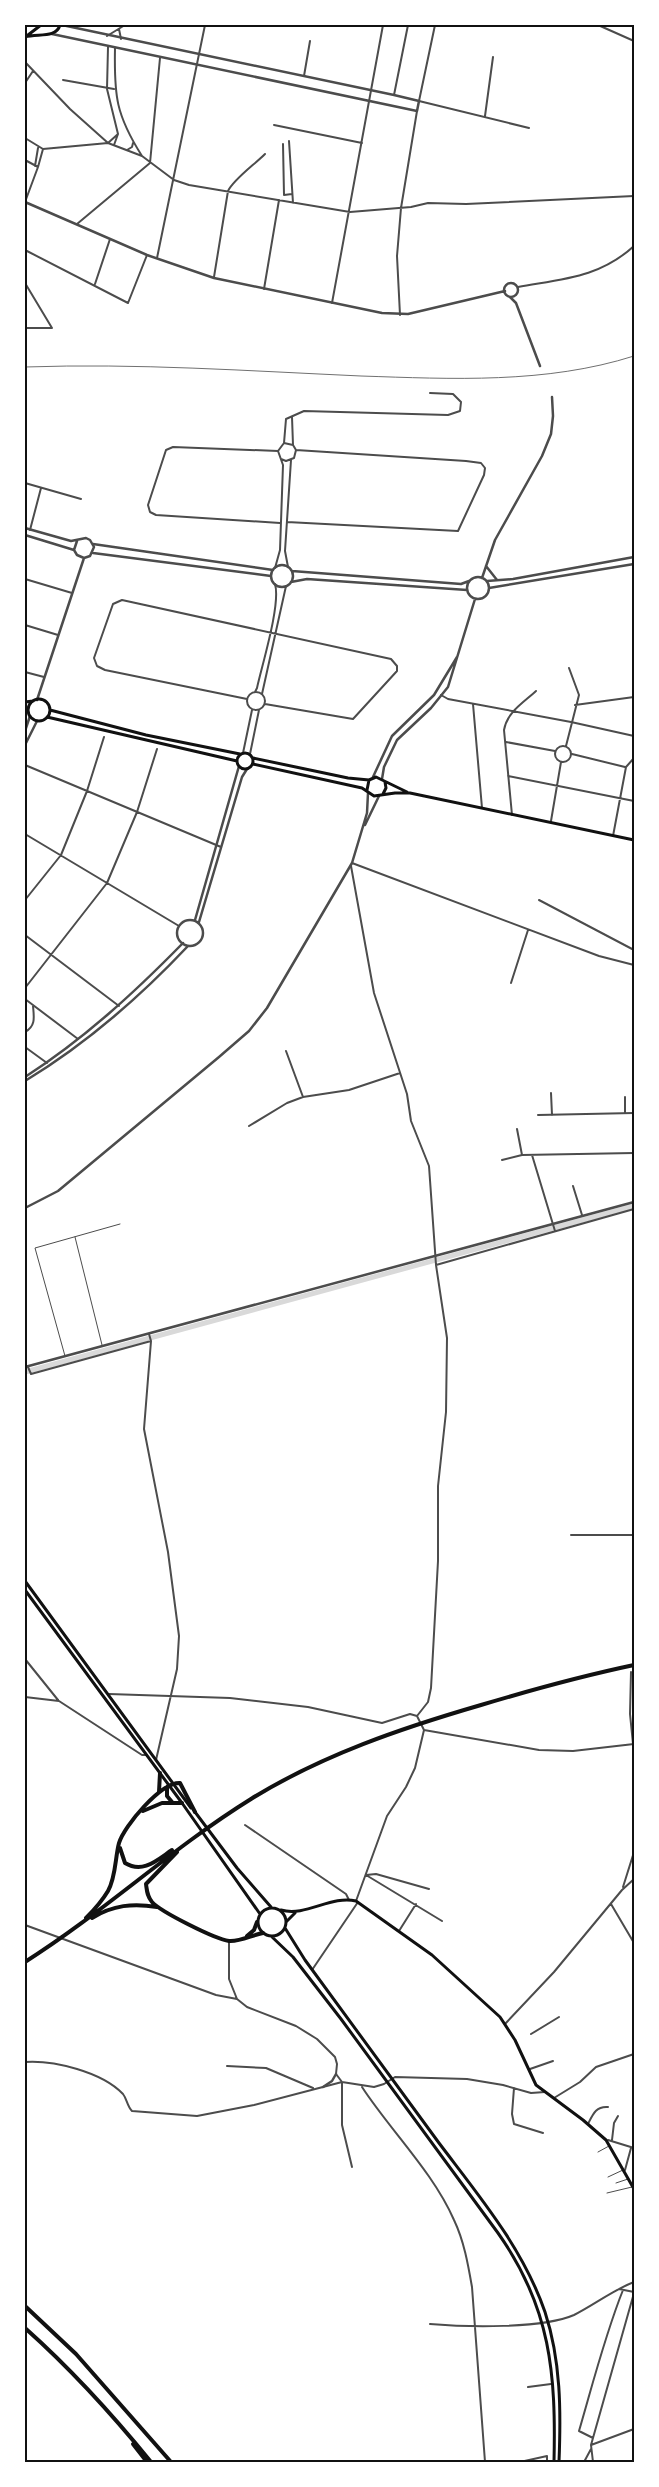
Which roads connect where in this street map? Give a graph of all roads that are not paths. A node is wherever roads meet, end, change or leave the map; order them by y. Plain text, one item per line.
1 (32, 25) edge
2 (61, 25) edge
3 (125, 25) edge
4 (205, 25) edge
5 (383, 25) edge
6 (408, 25) edge
7 (435, 25) edge
8 (598, 25) edge
9 (70, 26) edge
10 (39, 27) edge
11 (119, 29) junction
12 (45, 34) junction
13 (52, 34) junction
14 (106, 36) junction
15 (25, 37) edge
16 (121, 39) junction
17 (310, 41) dead end
18 (634, 41) edge
19 (108, 47) junction
20 (115, 48) junction
21 (200, 53) junction
22 (494, 57) dead end
23 (160, 58) junction
24 (25, 62) edge
25 (197, 66) junction
26 (33, 71) junction
27 (304, 76) junction
28 (63, 80) dead end
29 (25, 83) edge
30 (107, 84) junction
31 (102, 88) junction
32 (108, 89) junction
33 (114, 90) junction
34 (371, 90) junction
35 (394, 95) junction
36 (369, 101) junction
37 (420, 101) junction
38 (417, 111) junction
39 (485, 116) junction
40 (274, 125) dead end
41 (529, 128) dead end
42 (118, 134) junction
43 (25, 138) edge
44 (289, 141) dead end
45 (133, 142) junction
46 (108, 143) junction
47 (283, 144) dead end
48 (362, 144) junction
49 (114, 145) junction
50 (38, 148) junction
51 (43, 149) junction
52 (127, 150) junction
53 (265, 154) dead end
54 (142, 156) junction
55 (25, 160) edge
56 (150, 163) junction
57 (35, 166) junction
58 (38, 167) junction
59 (174, 180) junction
60 (228, 191) junction
61 (292, 194) junction
62 (634, 196) edge
63 (279, 200) junction
64 (25, 202) edge
65 (293, 203) junction
66 (401, 208) junction
67 (350, 212) junction
68 (77, 224) junction
69 (110, 239) junction
70 (634, 246) edge
71 (25, 250) edge
72 (147, 255) junction
73 (156, 258) junction
74 (214, 278) junction
75 (25, 283) edge
76 (95, 285) junction
77 (518, 287) junction
78 (264, 288) junction
79 (504, 291) junction
80 (517, 294) junction
81 (510, 297) junction
82 (332, 303) junction
83 (516, 303) junction
84 (400, 315) junction
85 (25, 328) edge
86 (540, 366) dead end
87 (430, 393) dead end
88 (552, 397) dead end
89 (292, 416) junction
90 (284, 443) junction
91 (293, 445) junction
92 (296, 450) junction
93 (278, 451) junction
94 (281, 459) junction
95 (291, 460) junction
96 (25, 483) edge
97 (41, 488) junction
98 (81, 499) dead end
99 (287, 522) junction
100 (280, 523) junction
101 (25, 528) edge
102 (30, 530) junction
103 (25, 534) edge
104 (77, 541) junction
105 (93, 544) junction
106 (74, 550) junction
107 (93, 553) junction
108 (84, 558) junction
109 (634, 558) edge
110 (634, 564) edge
111 (486, 566) junction
112 (288, 567) junction
113 (274, 569) junction
114 (292, 571) junction
115 (271, 576) junction
116 (482, 578) junction
117 (25, 579) edge
118 (469, 581) junction
119 (487, 581) junction
120 (499, 581) junction
121 (291, 582) junction
122 (275, 584) junction
123 (286, 586) junction
124 (489, 588) junction
125 (466, 590) junction
126 (72, 592) junction
127 (475, 599) junction
128 (25, 625) edge
129 (270, 632) junction
130 (275, 633) junction
131 (58, 635) junction
132 (458, 656) junction
133 (570, 668) dead end
134 (25, 672) edge
135 (44, 677) junction
136 (536, 691) dead end
137 (255, 692) junction
138 (262, 694) junction
139 (441, 695) junction
140 (634, 697) edge
141 (247, 699) junction
142 (35, 700) junction
143 (25, 702) edge
144 (265, 704) junction
145 (473, 704) junction
146 (575, 705) junction
147 (50, 710) junction
148 (252, 710) junction
149 (259, 710) junction
150 (27, 711) edge
151 (513, 712) junction
152 (30, 716) junction
153 (47, 717) junction
154 (37, 721) junction
155 (571, 722) junction
156 (25, 731) edge
157 (634, 736) edge
158 (104, 737) dead end
159 (505, 742) junction
160 (25, 744) edge
161 (566, 746) junction
162 (157, 748) dead end
163 (555, 751) junction
164 (242, 754) junction
165 (250, 754) junction
166 (572, 754) junction
167 (253, 758) junction
168 (634, 758) edge
169 (237, 761) junction
170 (561, 762) junction
171 (253, 764) junction
172 (25, 765) edge
173 (239, 766) junction
174 (626, 767) junction
175 (246, 769) junction
176 (508, 776) junction
177 (373, 777) junction
178 (369, 780) junction
179 (384, 780) junction
180 (557, 786) junction
181 (87, 791) junction
182 (368, 792) junction
183 (410, 793) junction
184 (380, 796) junction
185 (620, 798) junction
186 (634, 801) edge
187 (482, 808) junction
188 (137, 812) junction
189 (512, 814) junction
190 (550, 823) junction
191 (363, 830) junction
192 (25, 834) edge
193 (614, 836) junction
194 (634, 840) edge
195 (217, 846) junction
196 (220, 847) junction
197 (61, 855) junction
198 (351, 864) junction
199 (107, 883) junction
200 (25, 900) edge
201 (539, 900) dead end
202 (195, 920) junction
203 (199, 922) junction
204 (179, 926) junction
205 (528, 930) junction
206 (25, 935) edge
207 (183, 943) junction
208 (188, 946) junction
209 (634, 950) edge
210 (51, 955) junction
211 (634, 965) edge
212 (511, 984) dead end
213 (25, 988) edge
214 (25, 999) edge
215 (33, 1005) junction
216 (119, 1006) junction
217 (25, 1032) edge
218 (78, 1039) junction
219 (25, 1046) edge
220 (286, 1050) dead end
221 (46, 1063) junction
222 (49, 1066) junction
223 (400, 1074) junction
224 (25, 1076) edge
225 (25, 1081) edge
226 (551, 1093) dead end
227 (303, 1097) junction
228 (625, 1097) dead end
229 (634, 1112) edge
230 (625, 1113) junction
231 (552, 1114) junction
232 (538, 1115) dead end
233 (249, 1126) dead end
234 (517, 1129) dead end
235 (634, 1153) edge
236 (522, 1155) junction
237 (532, 1155) junction
238 (502, 1160) dead end
239 (574, 1186) dead end
240 (634, 1202) edge
241 (25, 1208) edge
242 (634, 1210) edge
243 (582, 1215) junction
244 (120, 1224) dead end
245 (551, 1224) junction
246 (555, 1231) junction
247 (75, 1236) junction
248 (435, 1255) junction
249 (436, 1264) junction
250 (149, 1334) junction
251 (151, 1341) junction
252 (102, 1346) junction
253 (65, 1356) junction
254 (27, 1367) edge
255 (571, 1535) dead end
256 (634, 1535) edge
257 (25, 1581) edge
258 (25, 1590) edge
259 (634, 1647) edge
260 (633, 1658) dead end
261 (25, 1660) edge
262 (634, 1665) edge
263 (631, 1672) dead end
264 (108, 1694) junction
265 (172, 1696) junction
266 (25, 1697) edge
267 (59, 1701) junction
268 (417, 1716) junction
269 (424, 1730) junction
270 (633, 1744) edge
271 (634, 1754) edge
272 (147, 1755) junction
273 (156, 1760) junction
274 (160, 1774) junction
275 (170, 1786) junction
276 (159, 1792) junction
277 (172, 1802) junction
278 (182, 1803) junction
279 (141, 1812) junction
280 (195, 1812) joint
281 (245, 1825) dead end
282 (192, 1839) junction
283 (119, 1843) junction
284 (634, 1852) edge
285 (366, 1875) junction
286 (634, 1879) edge
287 (429, 1889) dead end
288 (622, 1890) junction
289 (349, 1900) junction
290 (357, 1902) junction
291 (416, 1904) junction
292 (611, 1904) junction
293 (158, 1907) junction
294 (271, 1907) junction
295 (281, 1910) junction
296 (296, 1912) junction
297 (260, 1914) junction
298 (287, 1921) junction
299 (442, 1921) dead end
300 (257, 1922) junction
301 (25, 1925) edge
302 (285, 1928) junction
303 (73, 1929) junction
304 (399, 1931) junction
305 (263, 1933) junction
306 (271, 1936) junction
307 (244, 1938) junction
308 (229, 1941) junction
309 (634, 1943) edge
310 (25, 1962) edge
311 (312, 1970) junction
312 (237, 1999) junction
313 (559, 2017) dead end
314 (505, 2024) junction
315 (530, 2034) dead end
316 (634, 2054) edge
317 (553, 2061) dead end
318 (25, 2062) edge
319 (227, 2066) dead end
320 (527, 2070) junction
321 (336, 2074) junction
322 (392, 2079) junction
323 (342, 2082) junction
324 (387, 2082) junction
325 (361, 2086) junction
326 (324, 2087) junction
327 (514, 2088) junction
328 (313, 2089) junction
329 (545, 2092) junction
330 (554, 2098) junction
331 (608, 2107) dead end
332 (618, 2116) dead end
333 (588, 2124) junction
334 (543, 2133) dead end
335 (606, 2140) junction
336 (612, 2141) junction
337 (610, 2146) junction
338 (633, 2148) edge
339 (598, 2152) dead end
340 (352, 2167) dead end
341 (624, 2170) junction
342 (608, 2177) dead end
343 (628, 2178) junction
344 (616, 2183) dead end
345 (634, 2188) edge
346 (607, 2193) dead end
347 (634, 2282) edge
348 (619, 2289) junction
349 (623, 2290) junction
350 (634, 2292) edge
351 (25, 2306) edge
352 (543, 2323) junction
353 (548, 2323) junction
354 (430, 2324) dead end
355 (475, 2325) junction
356 (25, 2328) edge
357 (74, 2374) junction
358 (554, 2383) junction
359 (528, 2387) dead end
360 (634, 2429) edge
361 (593, 2438) junction
362 (591, 2445) junction
363 (591, 2449) junction
364 (147, 2462) edge
365 (151, 2462) edge
366 (172, 2462) edge
367 (485, 2462) edge
368 (520, 2462) edge
369 (547, 2462) edge
370 (554, 2462) edge
371 (560, 2462) edge
372 (584, 2462) edge
373 (592, 2462) edge

1 - 10 street
2 - 9 street
2 - 13 main road
3 - 11 street
4 - 21 street
5 - 34 street
6 - 35 street
7 - 37 street
8 - 18 street
9 - 14 street
10 - 12 main road
10 - 15 main road
11 - 14 street
11 - 16 street
12 - 13 main road
12 - 15 main road
13 - 19 street
14 - 16 street
16 - 21 street
17 - 27 street
19 - 20 street
19 - 30 street
20 - 23 street
20 - 33 street
21 - 25 street
21 - 27 street
22 - 39 street
23 - 25 street
23 - 56 street
24 - 26 street
25 - 36 street
25 - 59 street
26 - 29 street
26 - 46 street
27 - 34 street
28 - 31 street
30 - 31 street
30 - 32 street
31 - 32 street
32 - 33 street
32 - 42 street
33 - 45 street
34 - 35 street
34 - 36 street
35 - 37 street
36 - 38 street
36 - 48 street
37 - 38 street
37 - 39 street
38 - 66 street
39 - 41 street
40 - 48 street
42 - 46 street
42 - 49 street
43 - 50 street
44 - 61 street
45 - 52 street
45 - 54 street
46 - 49 street
46 - 51 street
47 - 61 street
48 - 67 street
49 - 52 street
50 - 51 street
50 - 57 street
51 - 58 street
52 - 54 street
53 - 60 street
54 - 56 street
55 - 57 street
56 - 59 street
56 - 68 street
57 - 58 street
58 - 64 street
59 - 60 street
59 - 73 street
60 - 63 street
60 - 74 street
61 - 65 street
62 - 66 street
63 - 65 street
63 - 78 street
64 - 68 street
65 - 67 street
66 - 67 street
66 - 84 street
67 - 82 street
68 - 69 street
69 - 72 street
69 - 76 street
70 - 77 street
71 - 76 street
72 - 73 street
72 - 76 street
73 - 74 street
74 - 78 street
75 - 85 street
77 - 79 street
77 - 80 street
78 - 82 street
79 - 81 street
79 - 84 street
80 - 81 street
80 - 83 street
81 - 83 street
82 - 84 street
83 - 86 street
87 - 89 street
88 - 111 street
89 - 90 street
89 - 91 street
90 - 91 street
90 - 93 street
91 - 92 street
92 - 95 street
92 - 99 street
93 - 94 street
93 - 100 street
94 - 95 street
94 - 100 street
95 - 99 street
96 - 97 street
97 - 98 street
97 - 102 street
99 - 112 street
100 - 113 street
101 - 102 street
102 - 104 street
103 - 106 street
104 - 105 street
104 - 106 street
105 - 107 street
105 - 113 street
106 - 108 street
107 - 108 street
107 - 115 street
108 - 126 street
109 - 120 street
110 - 124 street
111 - 116 street
111 - 120 street
112 - 113 street
112 - 114 street
113 - 115 street
114 - 118 street
114 - 121 street
115 - 122 street
116 - 118 street
116 - 119 street
117 - 126 street
118 - 125 street
119 - 120 street
119 - 124 street
121 - 123 street
121 - 125 street
122 - 123 street
122 - 129 street
123 - 130 street
124 - 127 street
125 - 127 street
126 - 131 street
127 - 132 street
128 - 131 street
129 - 130 street
129 - 137 street
129 - 141 street
130 - 138 street
130 - 144 street
131 - 135 street
132 - 139 street
132 - 177 street
133 - 146 street
134 - 135 street
135 - 142 street
136 - 151 street
137 - 138 street
137 - 141 street
138 - 144 street
139 - 145 street
139 - 179 street
140 - 146 street
141 - 148 street
142 - 143 main road
142 - 147 main road
142 - 150 main road
144 - 149 street
145 - 151 street
145 - 187 street
146 - 155 street
147 - 153 main road
147 - 164 main road
148 - 149 street
148 - 164 street
149 - 165 street
150 - 152 main road
151 - 155 street
151 - 159 street
152 - 154 main road
152 - 156 street
153 - 154 main road
153 - 169 main road
154 - 160 street
155 - 157 street
155 - 161 street
158 - 181 street
159 - 163 street
159 - 176 street
161 - 163 street
161 - 166 street
162 - 188 street
163 - 170 street
164 - 165 main road
164 - 169 main road
165 - 167 main road
166 - 170 street
166 - 174 street
167 - 171 main road
167 - 178 main road
168 - 174 street
169 - 173 main road
170 - 180 street
171 - 175 main road
171 - 182 main road
172 - 181 street
173 - 175 main road
173 - 195 street
174 - 185 street
175 - 196 street
176 - 180 street
176 - 189 street
177 - 178 main road
177 - 179 main road
178 - 182 main road
179 - 183 main road
179 - 184 main road
180 - 185 street
180 - 190 street
181 - 188 street
181 - 197 street
182 - 184 main road
182 - 191 street
183 - 184 main road
183 - 187 main road
184 - 191 street
185 - 186 street
185 - 193 street
187 - 189 main road
188 - 195 street
188 - 199 street
189 - 190 main road
190 - 193 main road
191 - 198 street
192 - 197 street
193 - 194 main road
195 - 196 street
195 - 202 street
196 - 203 street
197 - 199 street
197 - 200 street
198 - 205 street
198 - 223 street
198 - 241 street
199 - 204 street
199 - 210 street
201 - 209 street
202 - 203 street
202 - 204 street
203 - 208 street
204 - 207 street
205 - 211 street
205 - 212 street
206 - 210 street
207 - 208 street
207 - 216 street
208 - 222 street
210 - 213 street
210 - 216 street
214 - 215 street
215 - 217 street
215 - 218 street
216 - 218 street
218 - 221 street
219 - 221 street
220 - 227 street
221 - 222 street
221 - 224 street
222 - 225 street
223 - 227 street
223 - 248 street
226 - 231 street
227 - 233 street
228 - 230 street
229 - 230 street
230 - 231 street
231 - 232 street
234 - 236 street
235 - 237 street
236 - 237 street
236 - 238 street
237 - 245 street
239 - 243 street
240 - 243 street
242 - 246 street
243 - 245 street
244 - 247 lane
245 - 246 street
245 - 248 street
246 - 249 street
247 - 252 lane
247 - 253 lane
248 - 249 street
248 - 250 street
249 - 268 street
250 - 251 street
250 - 252 street
251 - 254 street
251 - 265 street
252 - 253 street
253 - 254 street
255 - 256 street
257 - 264 main road
258 - 272 main road
259 - 260 street
261 - 267 street
262 - 282 highway
263 - 270 street
264 - 265 street
264 - 273 main road
265 - 268 street
265 - 273 street
266 - 267 street
267 - 272 street
268 - 269 street
269 - 270 street
269 - 285 street
270 - 271 street
272 - 274 main road
273 - 275 main road
274 - 275 main road
274 - 276 highway
275 - 276 highway
275 - 277 highway
275 - 278 main road
275 - 280 highway
276 - 279 highway
277 - 278 highway
277 - 279 highway
278 - 297 main road
279 - 283 highway
280 - 294 main road
281 - 289 street
282 - 283 highway
282 - 293 highway
282 - 303 highway
283 - 303 highway
284 - 288 street
285 - 287 street
285 - 290 street
285 - 291 street
286 - 288 street
288 - 292 street
289 - 290 main road
289 - 296 main road
290 - 304 main road
290 - 311 street
291 - 299 street
291 - 304 street
292 - 309 street
292 - 314 street
293 - 303 highway
293 - 308 highway
294 - 295 main road
294 - 297 main road
295 - 296 main road
295 - 298 main road
296 - 298 main road
297 - 300 main road
298 - 302 main road
300 - 305 main road
300 - 307 highway
301 - 312 street
302 - 306 main road
302 - 311 main road
303 - 310 highway
304 - 314 main road
305 - 306 main road
305 - 307 highway
306 - 324 main road
307 - 308 highway
308 - 312 street
311 - 322 main road
312 - 321 street
313 - 315 street
314 - 320 main road
316 - 330 street
317 - 320 street
318 - 328 street
319 - 328 street
320 - 329 main road
321 - 323 street
321 - 326 street
322 - 324 street
322 - 327 street
322 - 353 main road
323 - 325 street
323 - 326 street
323 - 340 street
324 - 325 street
324 - 352 main road
325 - 355 street
326 - 328 street
327 - 329 street
327 - 334 street
329 - 330 main road
330 - 333 main road
331 - 333 street
332 - 336 street
333 - 335 main road
335 - 336 street
335 - 337 main road
336 - 338 street
337 - 339 lane
337 - 341 main road
338 - 341 street
341 - 342 lane
341 - 343 main road
343 - 344 lane
343 - 345 main road
345 - 346 lane
347 - 348 street
348 - 349 street
348 - 353 street
349 - 350 street
349 - 361 street
350 - 361 street
351 - 366 highway
352 - 353 street
352 - 355 street
352 - 358 main road
353 - 371 main road
354 - 355 street
355 - 367 street
356 - 357 highway
357 - 364 highway
357 - 365 highway
358 - 359 street
358 - 370 main road
360 - 362 street
361 - 362 street
362 - 363 street
363 - 372 street
363 - 373 street
368 - 369 street

